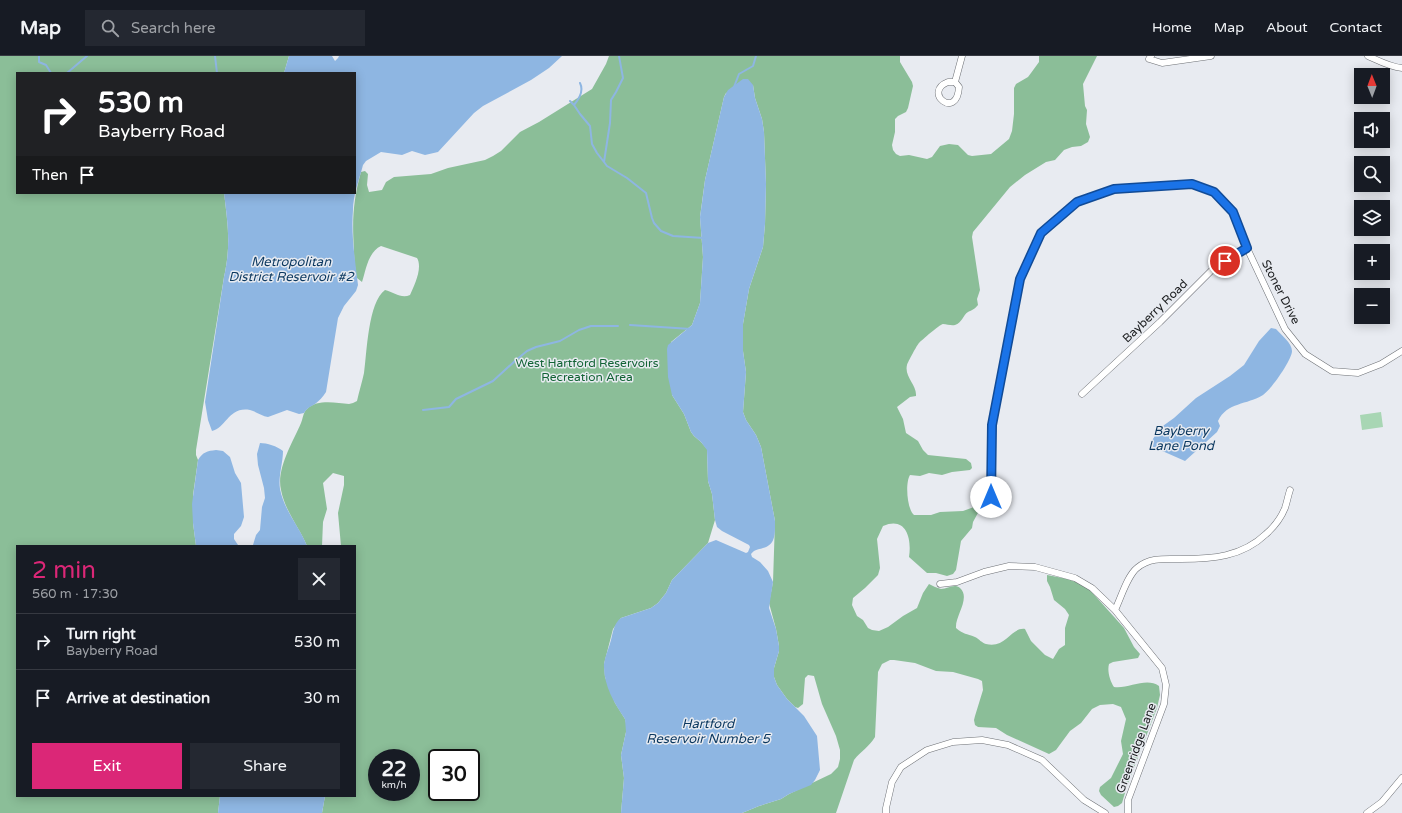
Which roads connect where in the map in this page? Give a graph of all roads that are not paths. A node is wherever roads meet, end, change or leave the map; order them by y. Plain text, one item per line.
1 (962, 56) edge
2 (1211, 56) edge
3 (1368, 56) edge
4 (1150, 58) edge
5 (1402, 68) edge
6 (956, 82) dead end
7 (1247, 248) junction
8 (1402, 351) edge
9 (1082, 394) dead end
10 (1290, 490) dead end
11 (991, 497) dead end
12 (940, 584) dead end
13 (1114, 610) junction
14 (1402, 778) edge
15 (886, 813) edge
16 (1105, 813) edge
17 (1128, 813) edge
18 (1367, 813) edge

1 - 6 street
2 - 4 street
3 - 5 street
7 - 8 street, Stoner Drive
7 - 9 street, Bayberry Road
7 - 11 street, Stoner Drive
10 - 13 street
12 - 13 street, Greenridge Lane
13 - 17 street, Greenridge Lane
14 - 18 street
15 - 16 street

